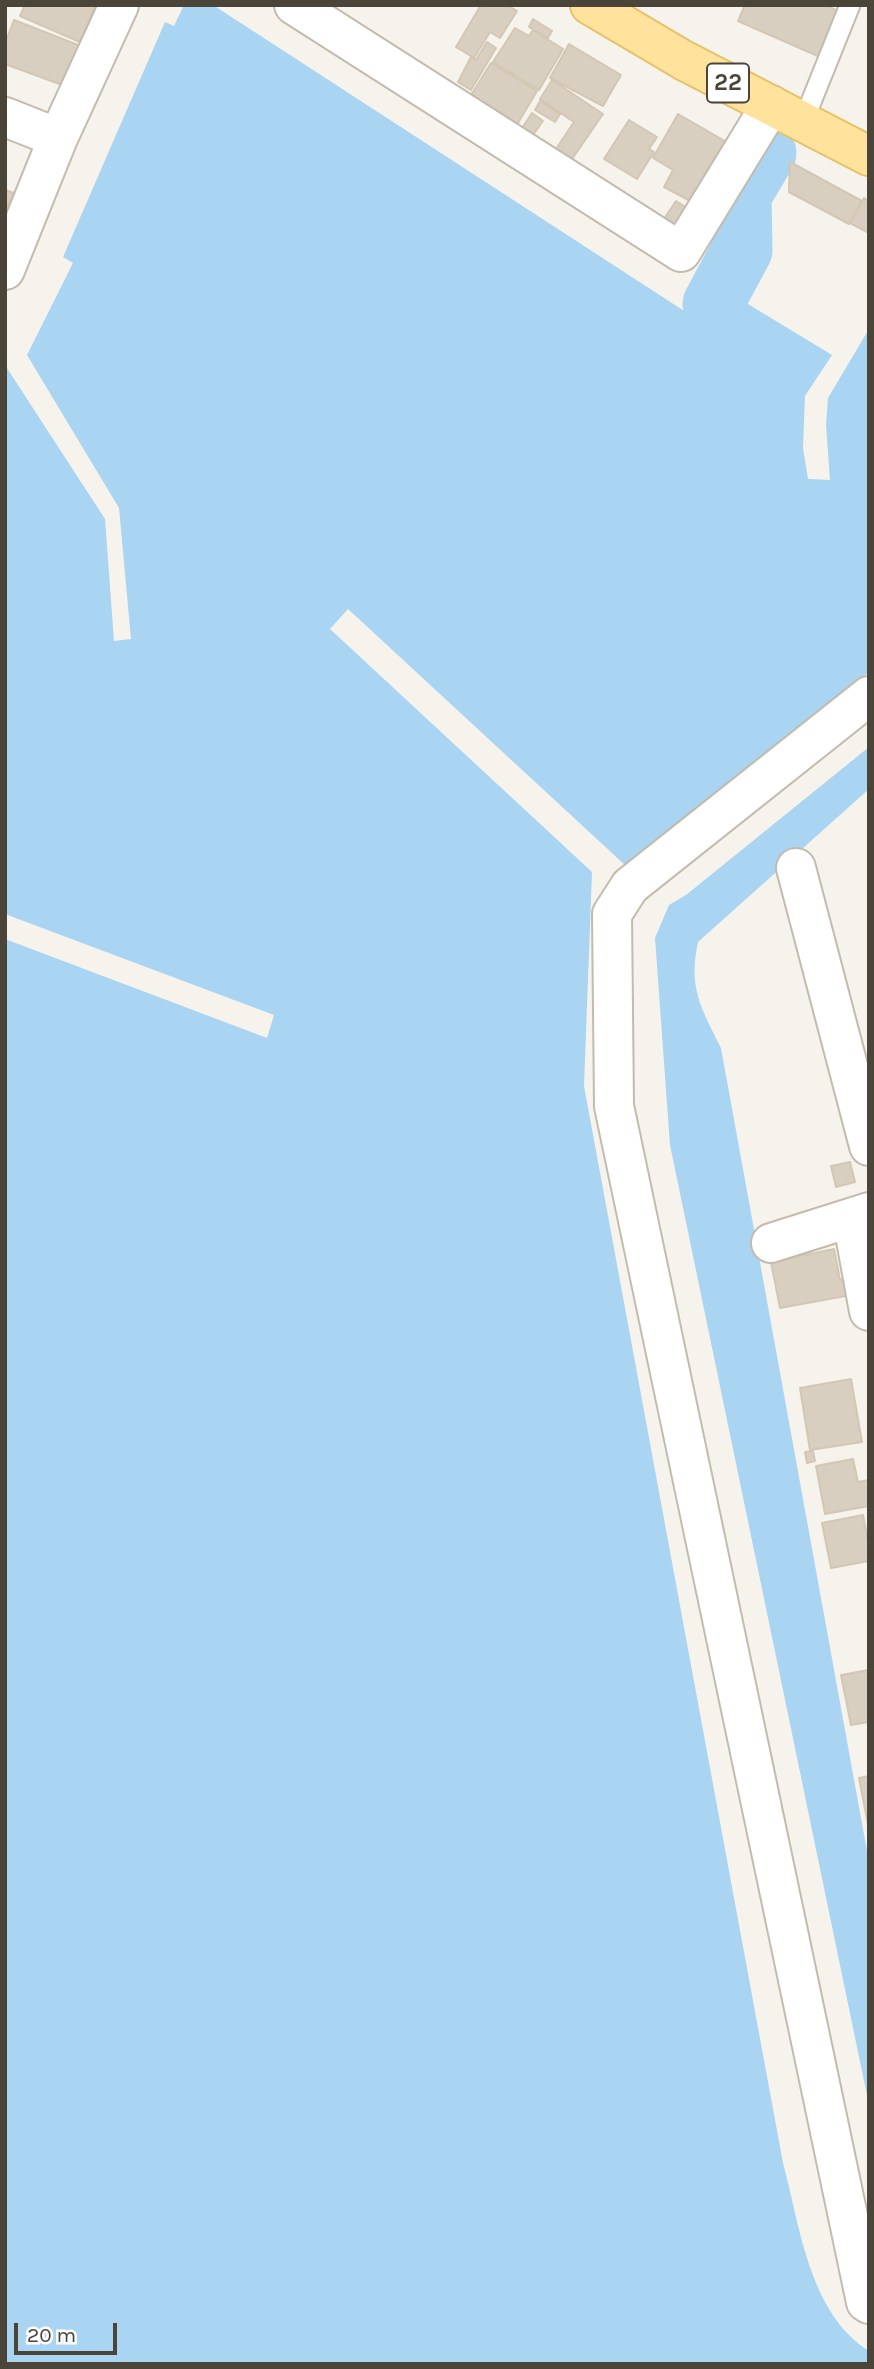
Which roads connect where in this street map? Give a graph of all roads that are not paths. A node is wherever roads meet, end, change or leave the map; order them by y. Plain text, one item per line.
1 (120, 5) edge
2 (294, 5) edge
3 (590, 5) edge
4 (850, 5) edge
5 (787, 114) junction
6 (5, 117) edge
7 (58, 138) junction
8 (869, 156) edge
9 (5, 270) edge
10 (869, 696) edge
11 (796, 868) dead end
12 (869, 1146) edge
13 (860, 1215) edge
14 (771, 1242) dead end
15 (869, 1311) edge
16 (869, 2304) edge

1 - 7 street
2 - 5 street
3 - 5 main road, 22
4 - 5 lane
5 - 8 main road, 22
6 - 7 street
7 - 9 street
10 - 16 street
11 - 12 street
13 - 14 street
13 - 15 street

